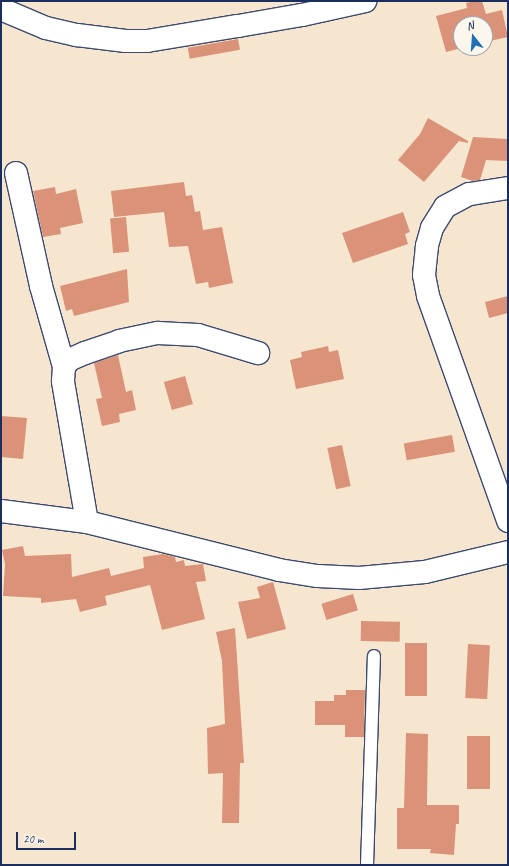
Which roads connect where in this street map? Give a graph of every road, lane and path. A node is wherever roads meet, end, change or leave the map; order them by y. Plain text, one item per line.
1 (365, 1) edge
2 (1, 9) edge
3 (16, 173) dead end
4 (508, 188) edge
5 (258, 353) dead end
6 (64, 368) junction
7 (1, 511) edge
8 (508, 521) edge
9 (87, 522) junction
10 (508, 552) edge
11 (374, 656) dead end
12 (367, 865) edge

1 - 2 street
3 - 6 street
4 - 8 street
5 - 6 street
6 - 9 street
7 - 9 street
9 - 10 street
11 - 12 lane

